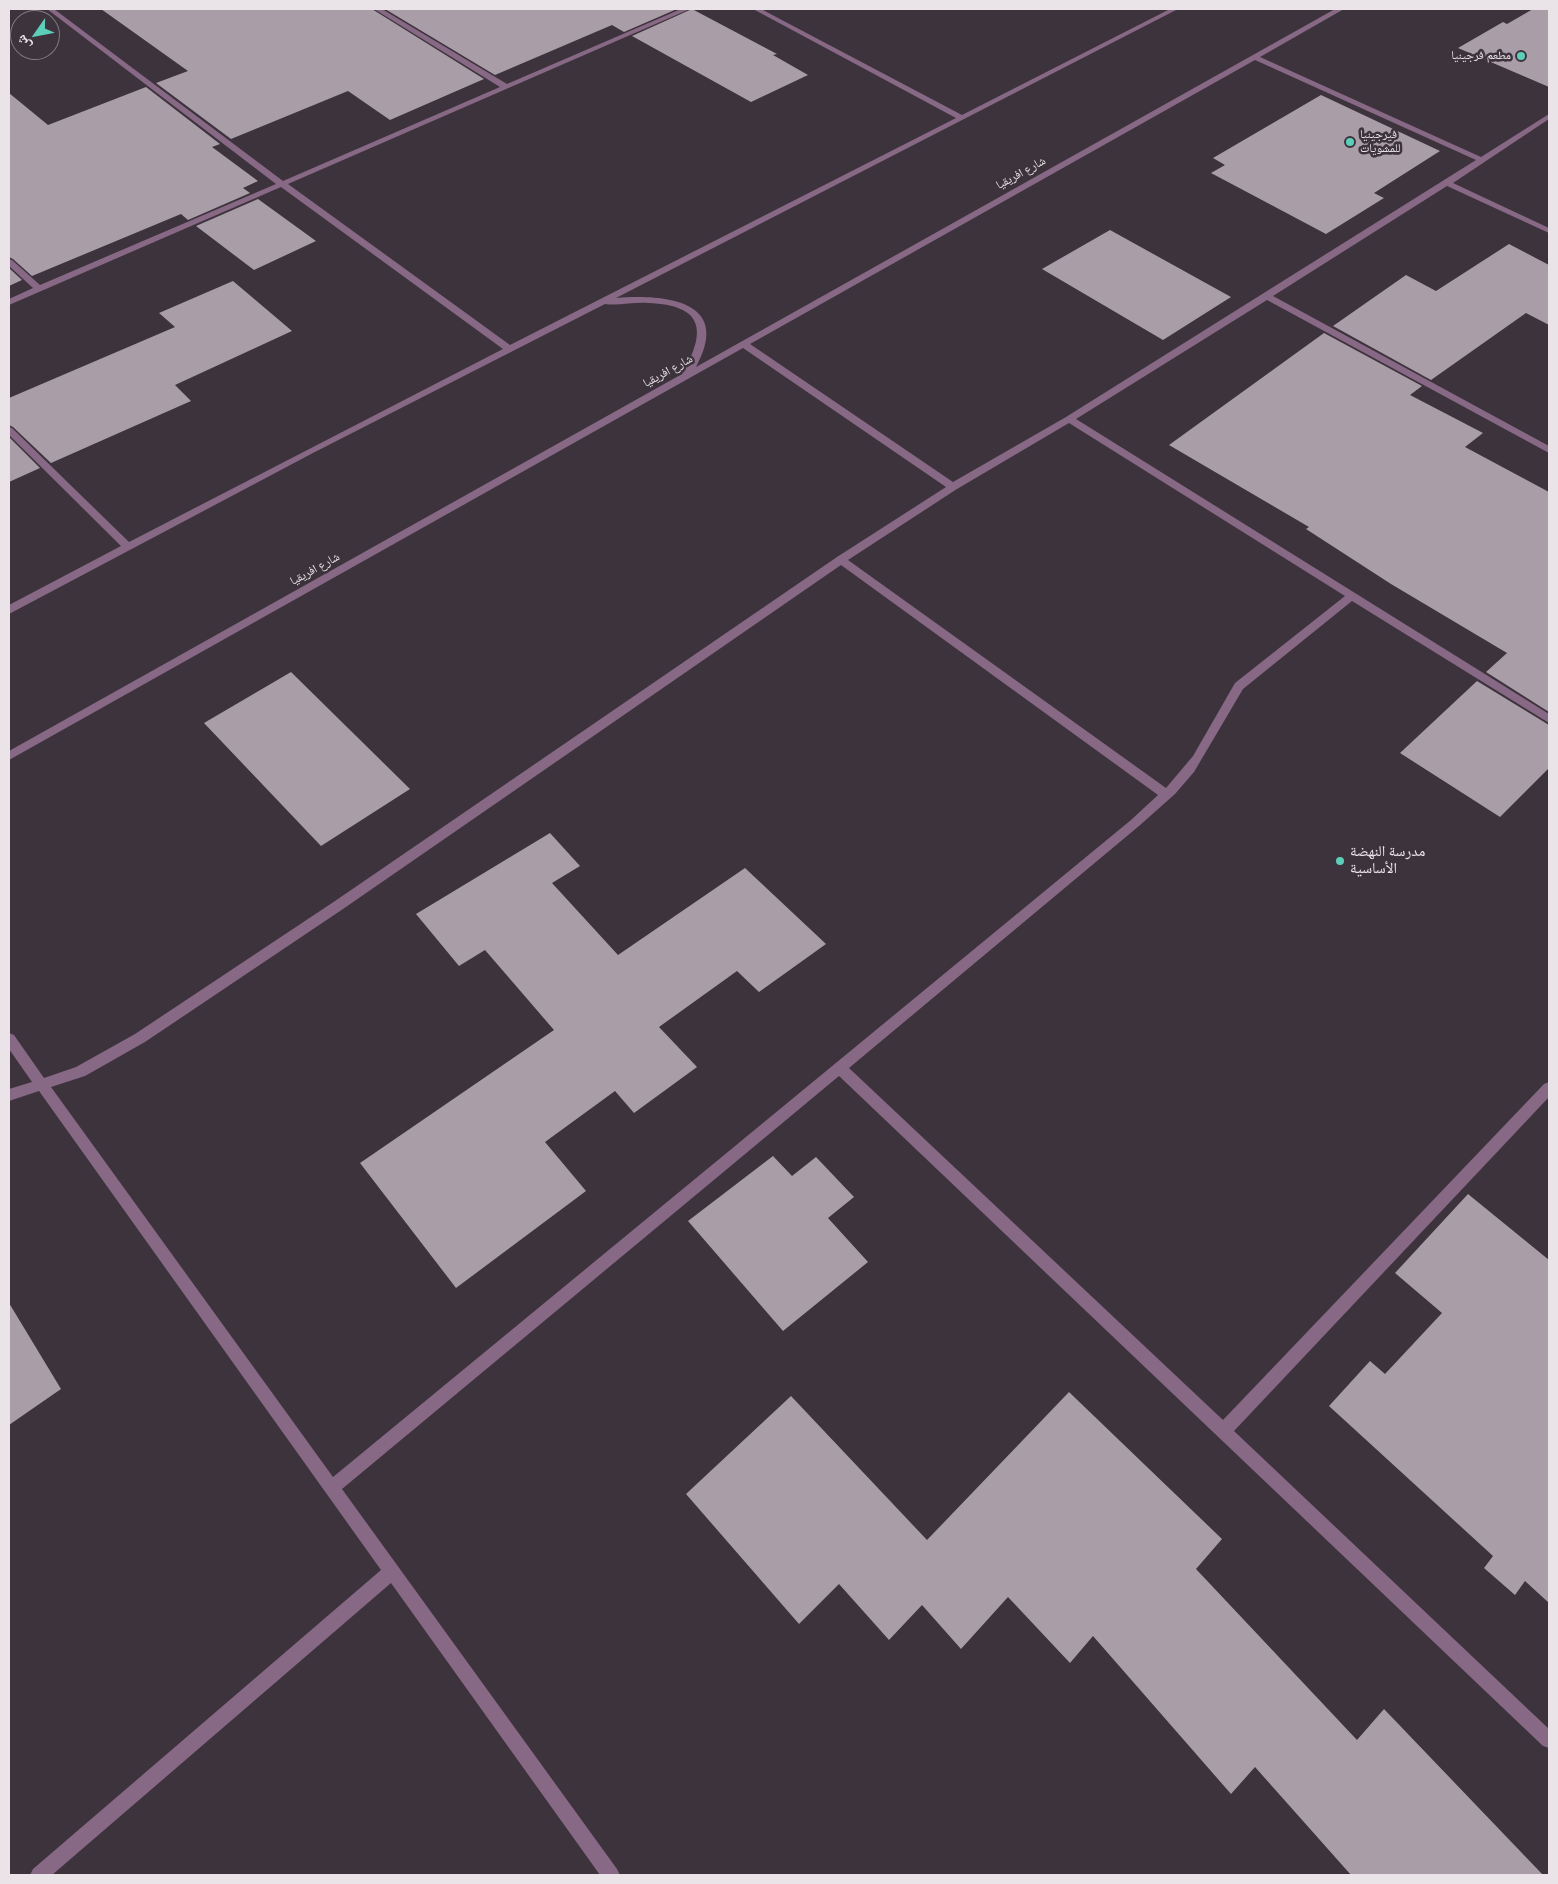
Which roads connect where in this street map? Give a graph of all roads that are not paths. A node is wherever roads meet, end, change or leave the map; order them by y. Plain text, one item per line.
1 (50, 9) edge
2 (377, 9) edge
3 (687, 9) edge
4 (756, 9) edge
5 (1175, 9) edge
6 (1340, 9) edge
7 (1254, 57) junction
8 (506, 87) junction
9 (1549, 116) edge
10 (960, 117) junction
11 (1482, 160) junction
12 (1447, 183) junction
13 (282, 184) junction
14 (1549, 231) edge
15 (9, 262) edge
16 (39, 290) junction
17 (1265, 295) junction
18 (9, 302) edge
19 (599, 303) junction
20 (743, 344) junction
21 (509, 349) junction
22 (686, 375) junction
23 (1069, 419) junction
24 (9, 430) edge
25 (1549, 450) edge
26 (953, 487) junction
27 (128, 547) junction
28 (841, 560) junction
29 (1353, 595) junction
30 (9, 610) edge
31 (1549, 719) edge
32 (9, 756) edge
33 (1165, 794) junction
34 (9, 1039) edge
35 (840, 1068) junction
36 (42, 1085) junction
37 (1549, 1088) edge
38 (9, 1095) edge
39 (1222, 1431) junction
40 (333, 1487) junction
41 (392, 1571) junction
42 (1549, 1740) edge
43 (39, 1875) edge
44 (611, 1875) edge

1 - 13 street
2 - 8 street
3 - 8 street
4 - 10 street
5 - 10 street
6 - 7 street, شارع افريقيا
7 - 11 street
7 - 20 street, شارع افريقيا
8 - 13 street
9 - 11 street
10 - 19 street
11 - 12 street
12 - 14 street
12 - 17 street
13 - 16 street
13 - 21 street
15 - 16 street
16 - 18 street
17 - 23 street
17 - 25 street
19 - 21 street
19 - 22 street
20 - 22 street, شارع افريقيا
20 - 26 street
21 - 27 street
22 - 32 street, شارع افريقيا
23 - 26 street
23 - 29 street
24 - 27 street
26 - 28 street
27 - 30 street
28 - 33 street
28 - 36 street
29 - 31 street
29 - 33 street
33 - 35 street
34 - 36 street
35 - 39 street
35 - 40 street
36 - 38 street
36 - 40 street
37 - 39 street
39 - 42 street
40 - 41 street
41 - 43 street
41 - 44 street

